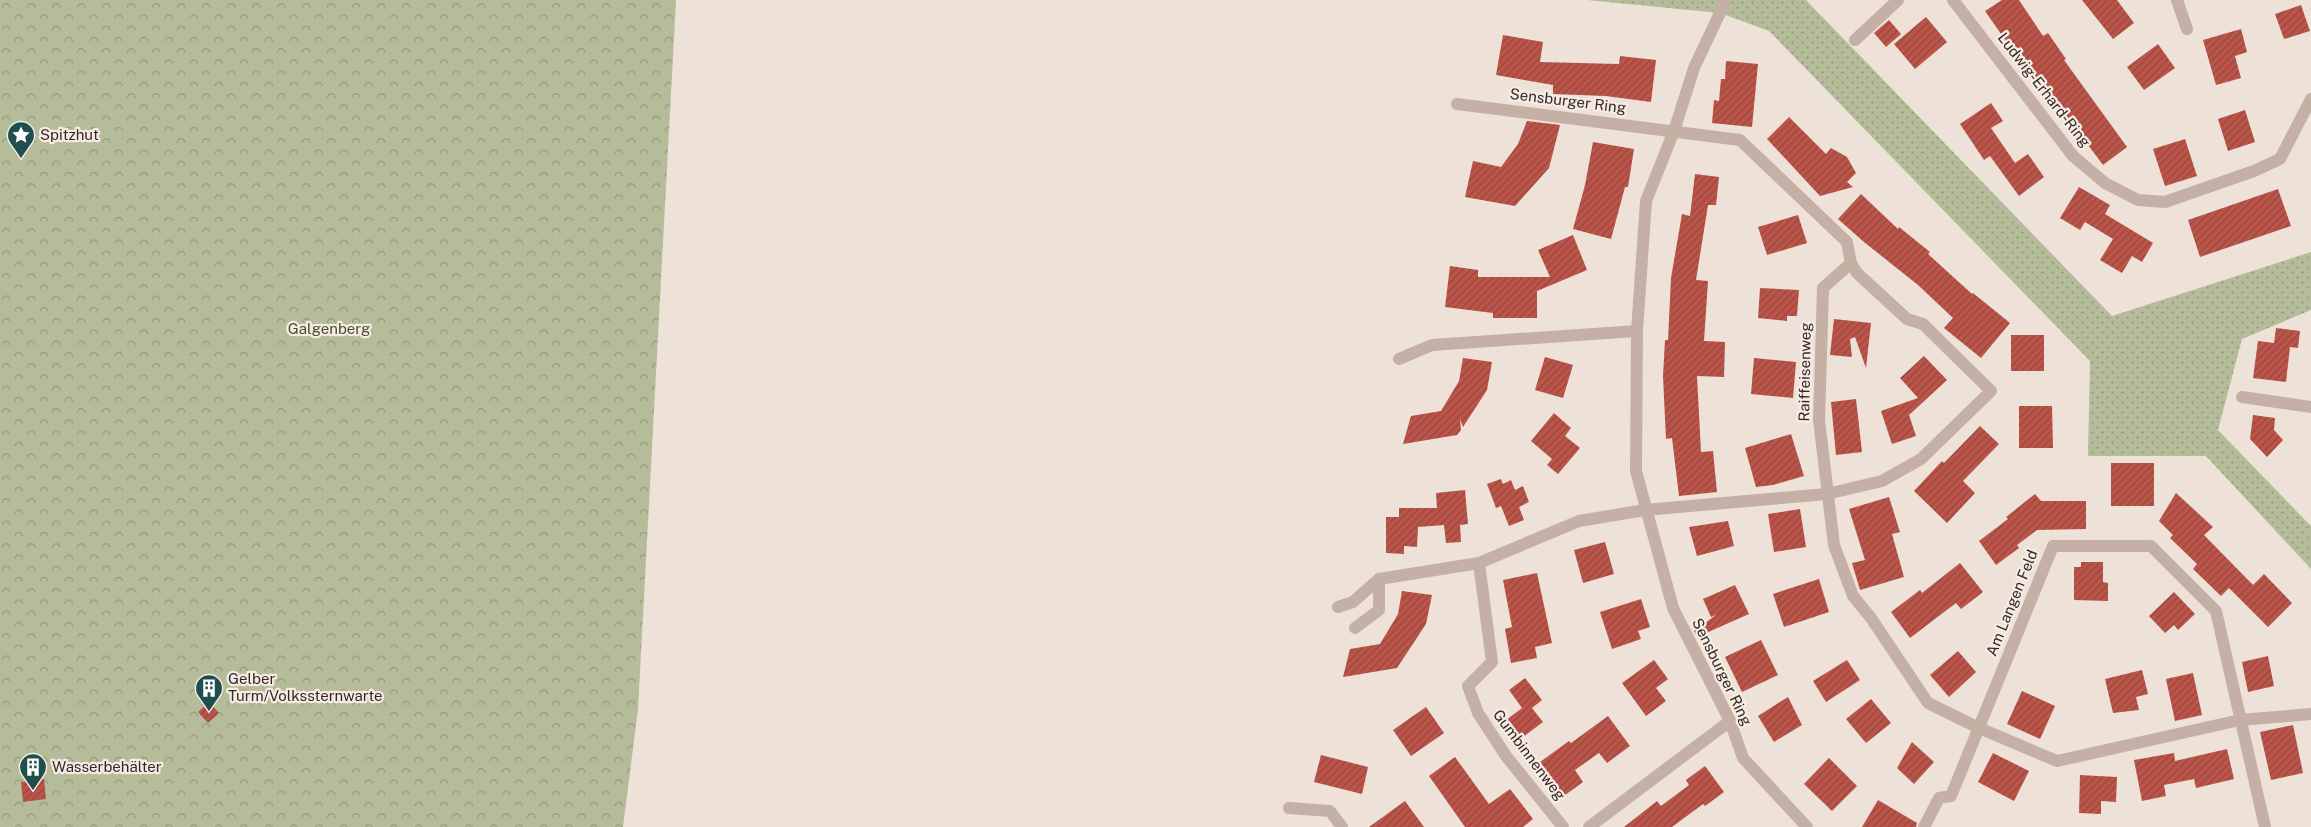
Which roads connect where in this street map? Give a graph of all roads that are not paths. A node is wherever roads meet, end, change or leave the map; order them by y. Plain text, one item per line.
1 (1726, 0) edge
2 (1898, 0) edge
3 (1953, 0) edge
4 (2177, 0) edge
5 (2187, 29) dead end
6 (1855, 40) dead end
7 (2311, 99) edge
8 (1457, 104) dead end
9 (1674, 131) junction
10 (1851, 263) junction
11 (1637, 331) junction
12 (1399, 359) dead end
13 (2242, 396) dead end
14 (2311, 406) edge
15 (1828, 494) junction
16 (1645, 510) junction
17 (1479, 562) junction
18 (1379, 579) junction
19 (1338, 607) dead end
20 (1355, 628) dead end
21 (2311, 714) edge
22 (2240, 720) junction
23 (1730, 721) junction
24 (1979, 728) junction
25 (1289, 808) dead end
26 (1342, 827) edge
27 (1563, 827) edge
28 (1589, 827) edge
29 (1807, 827) edge
30 (1924, 827) edge
31 (2265, 827) edge

1 - 9 street, Sensburger Ring
2 - 6 street
3 - 7 street, Ludwig-Erhard-Ring
4 - 5 street
8 - 9 street, Sensburger Ring
9 - 10 street
9 - 11 street, Sensburger Ring
10 - 15 street, Raiffeisenweg
10 - 15 street
11 - 12 street
11 - 16 street, Sensburger Ring
13 - 14 street
15 - 16 street
15 - 24 street, Raiffeisenweg
16 - 17 street
16 - 23 street, Sensburger Ring
17 - 18 street
17 - 27 street, Gumbinnenweg
18 - 19 street
18 - 20 street
21 - 22 street
22 - 24 street
22 - 24 street, Am Langen Feld
22 - 31 street, Am Langen Feld
23 - 28 street
23 - 29 street, Sensburger Ring
24 - 30 street, Am Langen Feld
25 - 26 street

